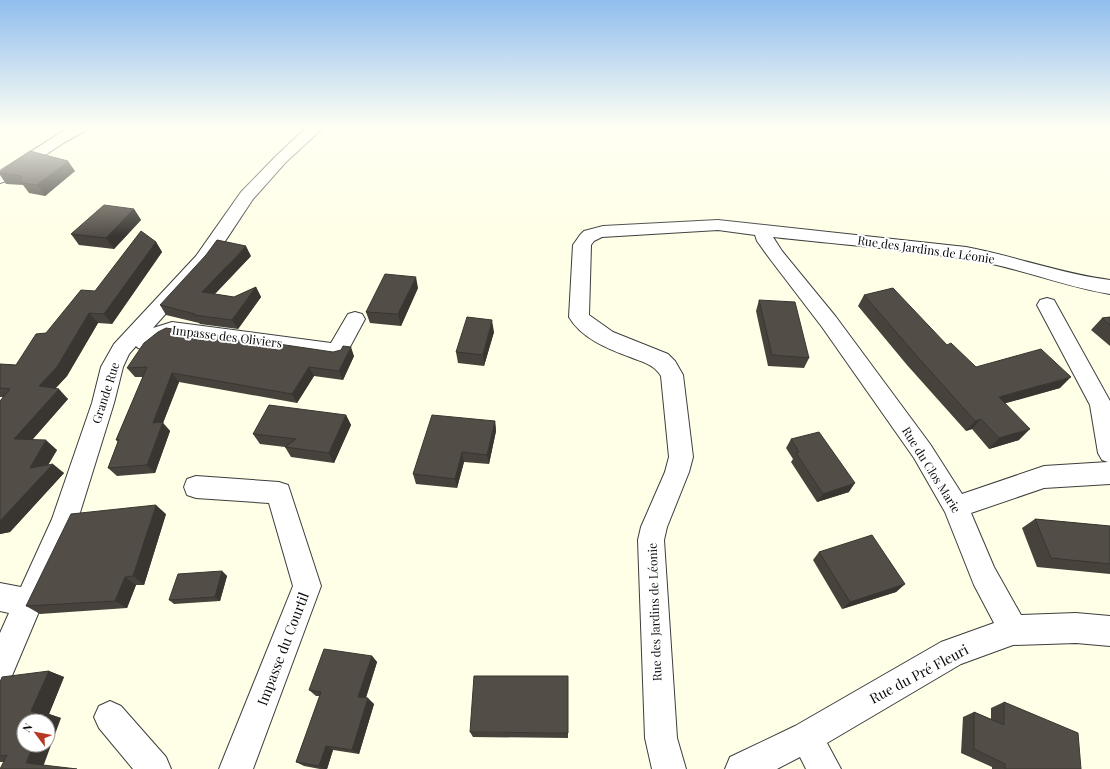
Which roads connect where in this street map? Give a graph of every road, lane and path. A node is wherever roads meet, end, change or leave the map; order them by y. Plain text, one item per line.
1 (22, 164) edge
2 (277, 164) edge
3 (0, 178) edge
4 (762, 230) junction
5 (1110, 287) edge
6 (1047, 305) dead end
7 (355, 319) dead end
8 (107, 388) junction
9 (1110, 453) edge
10 (1110, 473) edge
11 (196, 487) dead end
12 (956, 507) junction
13 (0, 597) edge
14 (28, 602) junction
15 (1013, 630) junction
16 (1110, 632) edge
17 (0, 667) edge
18 (110, 718) dead end
19 (806, 737) junction
20 (154, 769) edge
21 (236, 769) edge
22 (669, 769) edge
23 (742, 769) edge
24 (824, 769) edge

1 - 3 street
2 - 8 street, Grande Rue
4 - 5 street, Rue des Jardins de Léonie
4 - 12 street, Rue du Clos Marie
4 - 22 street, Rue des Jardins de Léonie
6 - 9 street
7 - 8 street, Impasse des Oliviers
8 - 14 street, Grande Rue
10 - 12 street
11 - 21 street, Impasse du Courtil
12 - 15 street, Rue du Clos Marie
13 - 14 street
14 - 17 street, Grande Rue
15 - 16 street, Rue du Pré Fleuri
15 - 19 street, Rue du Pré Fleuri
18 - 20 street
19 - 23 street, Rue du Pré Fleuri
19 - 24 street

